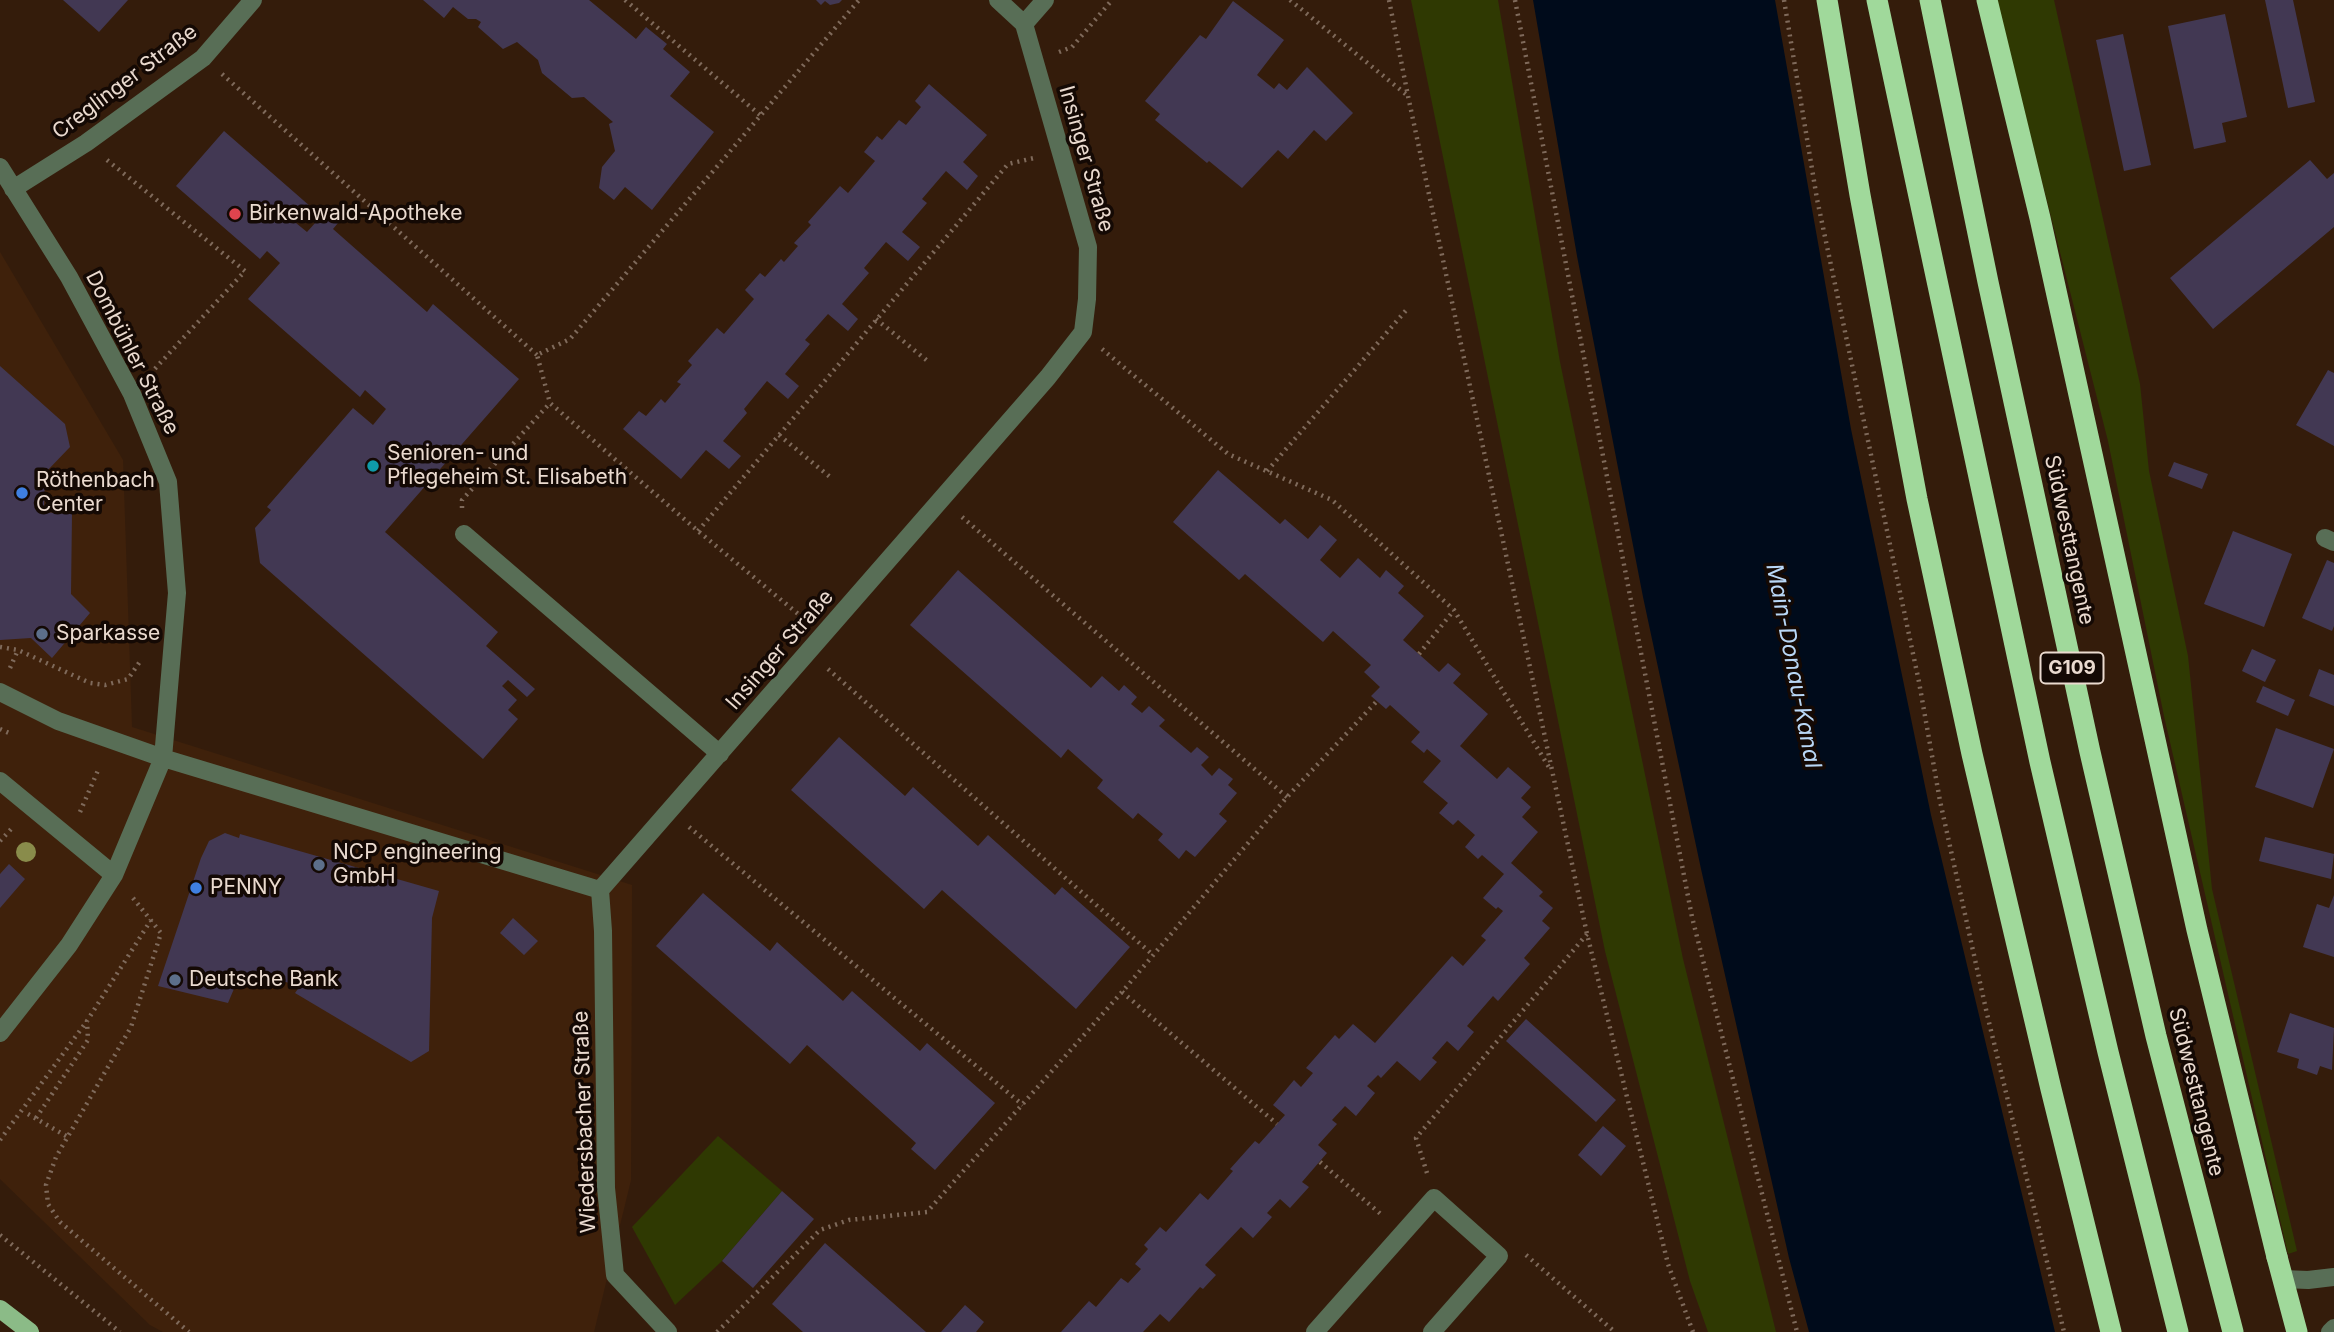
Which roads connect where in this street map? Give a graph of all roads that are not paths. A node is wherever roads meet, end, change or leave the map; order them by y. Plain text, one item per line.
1 (253, 0) edge
2 (998, 0) edge
3 (1045, 0) edge
4 (1827, 0) edge
5 (1877, 0) edge
6 (1930, 0) edge
7 (1987, 0) edge
8 (1024, 24) junction
9 (0, 167) edge
10 (13, 188) junction
11 (464, 534) road end
12 (0, 692) edge
13 (720, 754) junction
14 (163, 758) junction
15 (0, 781) edge
16 (114, 875) junction
17 (600, 890) junction
18 (0, 1033) edge
19 (2334, 1276) edge
20 (2283, 1279) junction
21 (0, 1309) edge
22 (30, 1332) edge
23 (668, 1332) edge
24 (1316, 1332) edge
25 (1432, 1332) edge
26 (2111, 1332) edge
27 (2178, 1332) edge
28 (2233, 1332) edge
29 (2297, 1332) edge

1 - 10 street, Creglinger Straße
2 - 8 street
3 - 8 street
4 - 26 highway
5 - 27 highway, G109
6 - 28 highway, Südwesttangente / G109
7 - 20 highway, bridge
8 - 13 street, Insinger Straße
9 - 10 street, Dombühler Straße
10 - 14 street, Dombühler Straße
11 - 13 street
12 - 14 street
13 - 17 street, Insinger Straße
14 - 16 street, Dombühler Straße
14 - 17 street
15 - 16 street
16 - 18 street, Dombühler Straße
17 - 23 street, Wiedersbacher Straße
19 - 20 street
20 - 29 highway, bridge
21 - 22 main road
24 - 25 street

